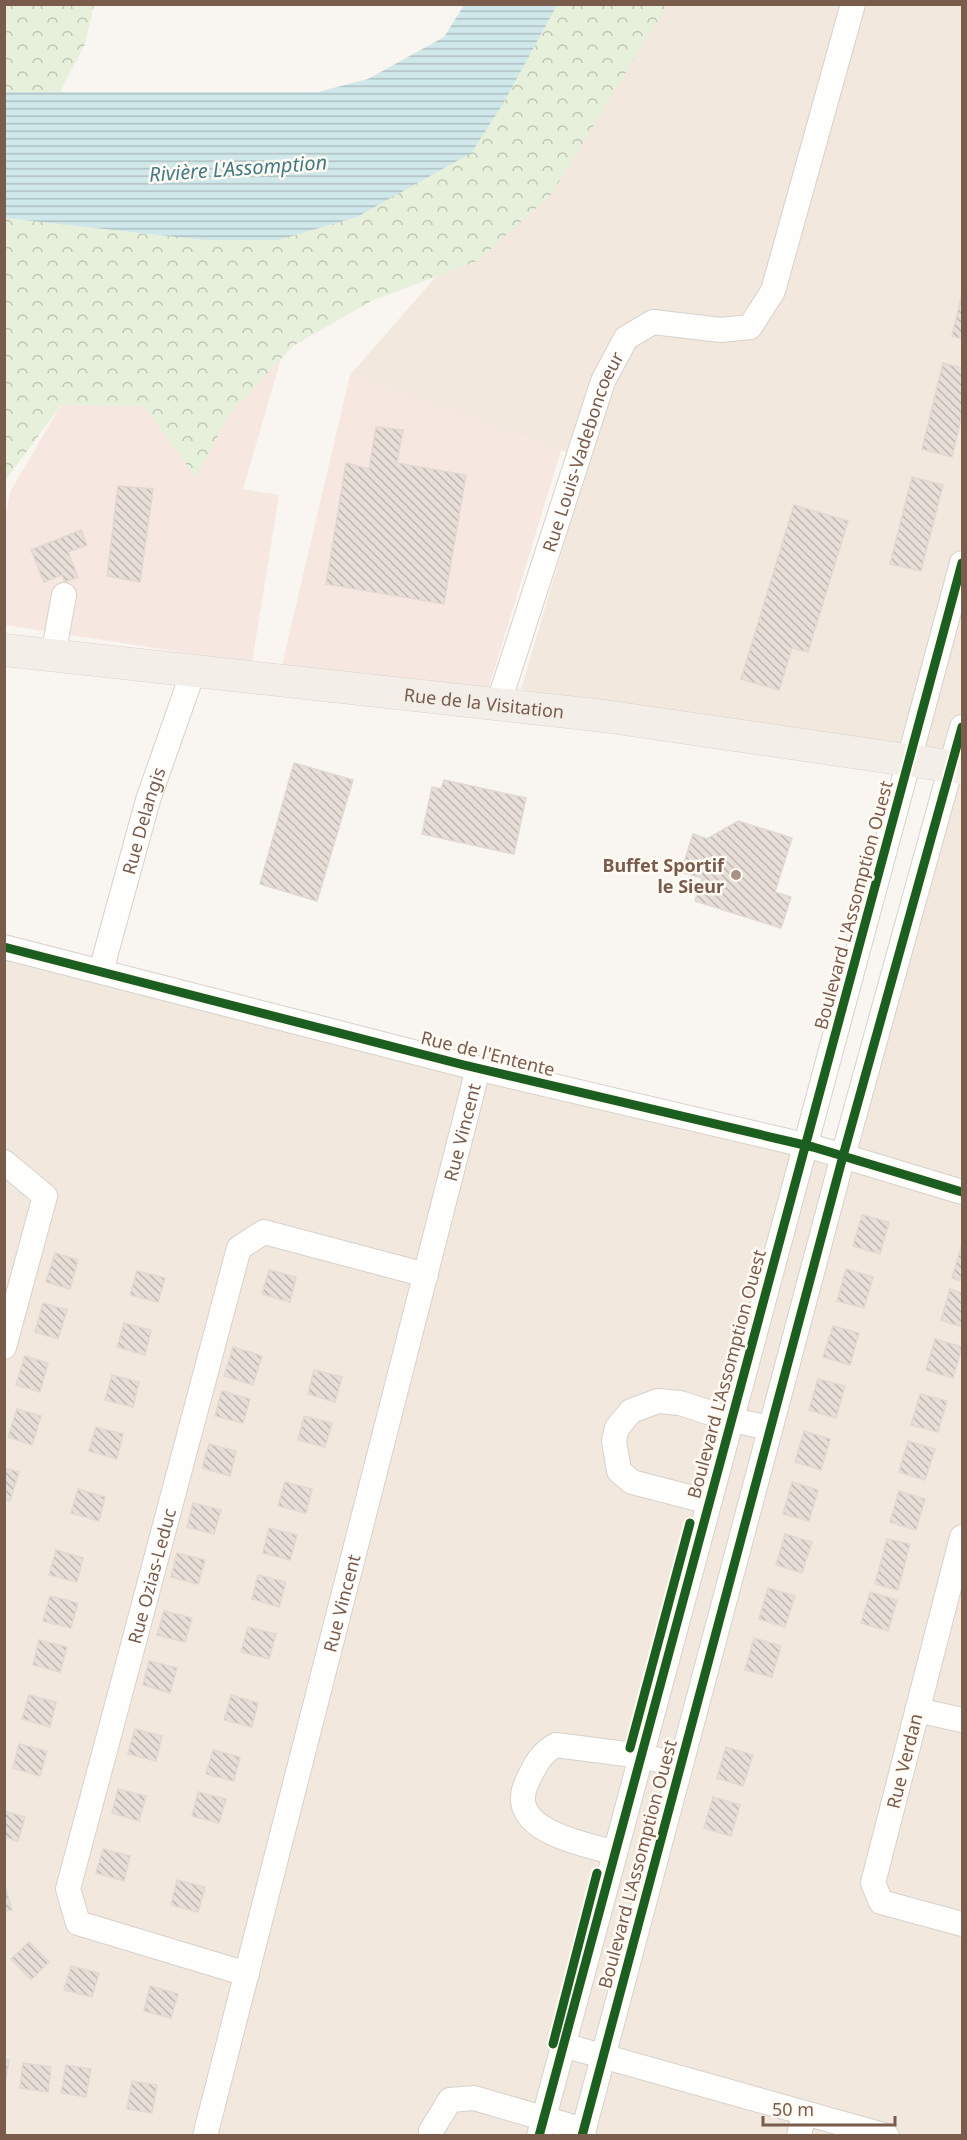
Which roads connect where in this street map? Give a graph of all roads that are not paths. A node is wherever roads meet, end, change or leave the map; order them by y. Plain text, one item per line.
1 (854, 4) edge
2 (963, 563) edge
3 (64, 595) dead end
4 (957, 605) edge
5 (4, 650) edge
6 (53, 656) junction
7 (193, 672) junction
8 (498, 705) junction
9 (963, 727) edge
10 (909, 760) junction
11 (957, 767) edge
12 (4, 947) edge
13 (101, 971) junction
14 (478, 1069) junction
15 (805, 1145) junction
16 (843, 1156) junction
17 (4, 1161) edge
18 (963, 1192) edge
19 (426, 1275) junction
20 (4, 1347) edge
21 (732, 1419) junction
22 (770, 1428) junction
23 (709, 1502) junction
24 (963, 1537) edge
25 (952, 1621) edge
26 (917, 1710) junction
27 (963, 1720) edge
28 (641, 1756) junction
29 (680, 1765) junction
30 (615, 1853) junction
31 (963, 1924) edge
32 (247, 1974) junction
33 (563, 2046) junction
34 (604, 2055) junction
35 (801, 2124) edge
36 (541, 2127) edge
37 (583, 2133) edge
38 (205, 2136) edge
39 (432, 2136) edge
40 (887, 2136) edge

1 - 8 street, Rue Louis-Vadeboncoeur
2 - 4 street, Boulevard L'Assomption Ouest
3 - 6 street
4 - 10 street, Boulevard L'Assomption Ouest
5 - 6 main road, Rue de la Visitation
6 - 7 main road, Rue de la Visitation
7 - 8 main road, Rue de la Visitation
7 - 13 street, Rue Delangis
8 - 10 main road, Rue de la Visitation
9 - 11 street, Boulevard L'Assomption Ouest
10 - 11 main road, Rue de la Visitation
10 - 15 street, Boulevard L'Assomption Ouest
11 - 16 street, Boulevard L'Assomption Ouest
12 - 13 street, Rue de l'Entente
13 - 14 street, Rue de l'Entente
14 - 15 street, Rue de l'Entente
14 - 19 street, Rue Vincent
15 - 16 street, Rue de l'Entente
15 - 21 street, Boulevard L'Assomption Ouest
16 - 18 street, Rue de l'Entente
16 - 22 street, Boulevard L'Assomption Ouest
17 - 20 street
19 - 32 street, Rue Vincent
19 - 32 street, Rue Ozias-Leduc
21 - 22 street, Boulevard L'Assomption Ouest
21 - 23 street, Boulevard L'Assomption Ouest
21 - 23 street, Boulevard L'Assomption Ouest
22 - 29 street, Boulevard L'Assomption Ouest
23 - 28 street, Boulevard L'Assomption Ouest
24 - 25 street, Rue Verdan
25 - 26 street, Rue Verdan
26 - 27 street
26 - 31 street, Rue Verdan
28 - 29 street, Boulevard L'Assomption Ouest
28 - 30 street, Boulevard L'Assomption Ouest
28 - 30 street, Boulevard L'Assomption Ouest
29 - 34 street, Boulevard L'Assomption Ouest
30 - 33 street, Boulevard L'Assomption Ouest
32 - 38 street, Rue Vincent
33 - 34 street
33 - 36 street, Boulevard L'Assomption Ouest
34 - 35 street
34 - 37 street, Boulevard L'Assomption Ouest
35 - 40 street
36 - 37 street, Boulevard L'Assomption Ouest
36 - 39 street, Boulevard L'Assomption Ouest

